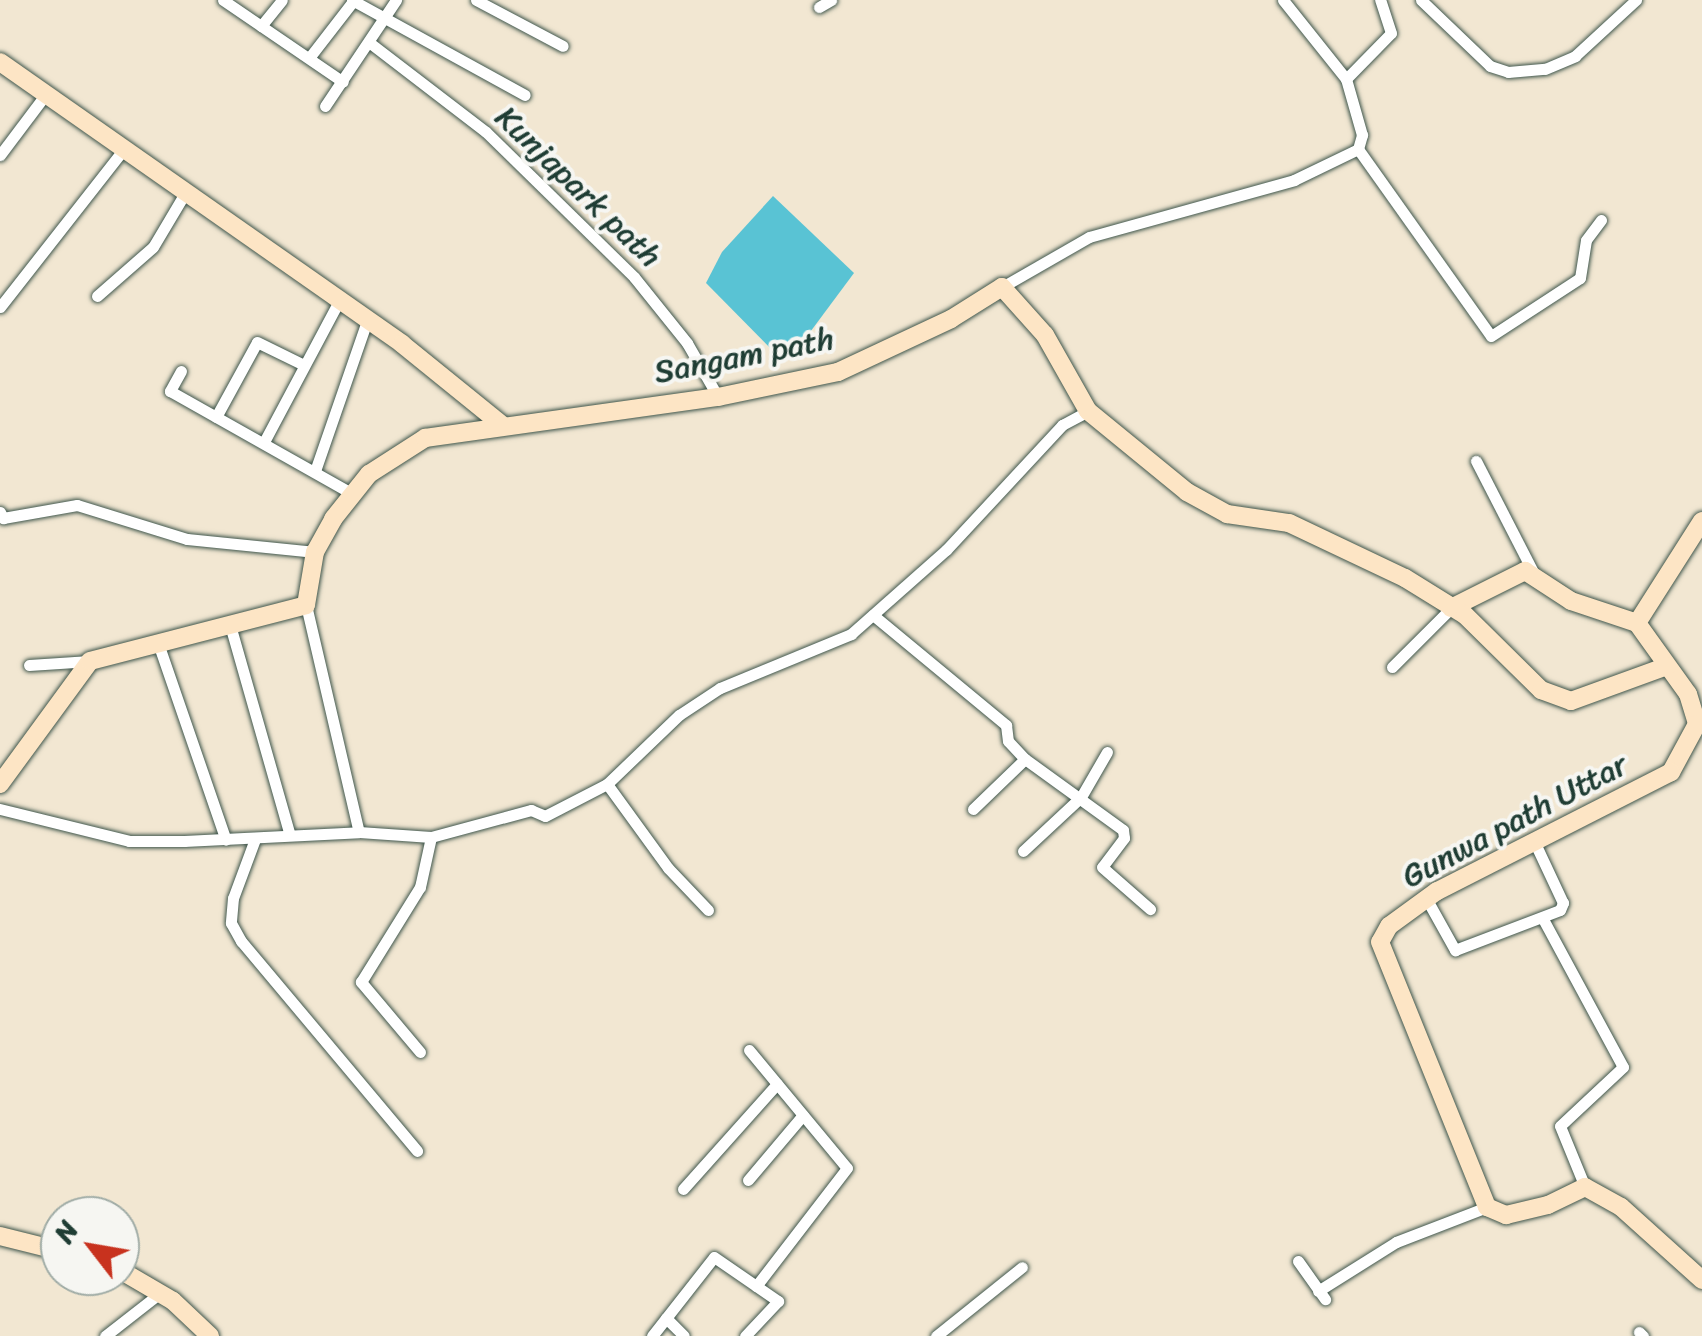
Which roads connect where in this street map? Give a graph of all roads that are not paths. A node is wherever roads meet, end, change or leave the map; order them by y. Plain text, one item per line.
1 (224, 0) edge
2 (282, 0) edge
3 (352, 0) edge
4 (396, 0) edge
5 (476, 0) edge
6 (831, 0) edge
7 (1283, 0) edge
8 (1380, 0) edge
9 (1421, 0) edge
10 (1636, 0) edge
11 (819, 7) dead end
12 (382, 20) junction
13 (262, 26) junction
14 (370, 43) junction
15 (563, 46) dead end
16 (308, 58) junction
17 (0, 62) edge
18 (1346, 79) junction
19 (343, 82) junction
20 (46, 94) junction
21 (525, 95) dead end
22 (326, 106) dead end
23 (1358, 149) junction
24 (123, 150) junction
25 (0, 155) edge
26 (186, 194) junction
27 (1600, 220) dead end
28 (1002, 287) junction
29 (97, 296) dead end
30 (340, 299) junction
31 (0, 307) edge
32 (367, 321) junction
33 (304, 364) junction
34 (182, 370) dead end
35 (718, 398) junction
36 (1088, 411) junction
37 (216, 417) junction
38 (502, 426) junction
39 (264, 442) junction
40 (1476, 460) dead end
41 (315, 470) junction
42 (353, 494) junction
43 (1, 517) edge
44 (1702, 520) edge
45 (315, 552) junction
46 (1536, 578) junction
47 (306, 605) junction
48 (1451, 608) junction
49 (872, 614) junction
50 (1637, 623) junction
51 (230, 626) junction
52 (158, 643) junction
53 (90, 660) junction
54 (29, 664) dead end
55 (1667, 666) junction
56 (1392, 667) dead end
57 (1695, 693) edge
58 (1107, 752) dead end
59 (1025, 759) junction
60 (0, 784) edge
61 (607, 784) junction
62 (1081, 796) junction
63 (0, 808) edge
64 (973, 809) dead end
65 (359, 832) junction
66 (290, 835) junction
67 (430, 836) junction
68 (256, 839) junction
69 (226, 840) junction
70 (1534, 840) junction
71 (1023, 850) dead end
72 (1426, 898) junction
73 (1150, 909) dead end
74 (708, 910) dead end
75 (1543, 919) junction
76 (749, 1050) dead end
77 (420, 1052) dead end
78 (777, 1084) junction
79 (803, 1115) junction
80 (417, 1150) dead end
81 (748, 1180) dead end
82 (1585, 1186) junction
83 (683, 1188) dead end
84 (1487, 1206) junction
85 (0, 1236) edge
86 (40, 1246) edge
87 (1298, 1261) dead end
88 (1022, 1267) dead end
89 (1702, 1280) edge
90 (140, 1282) edge
91 (756, 1286) junction
92 (160, 1293) junction
93 (666, 1318) junction
94 (202, 1334) edge
95 (105, 1336) edge
96 (652, 1336) edge
97 (684, 1336) edge
98 (745, 1336) edge
99 (936, 1336) edge

1 - 13 street
2 - 13 street
3 - 12 street
3 - 16 street
4 - 12 street
5 - 15 street
6 - 11 street
7 - 18 street
8 - 18 street
9 - 10 street
12 - 14 street
12 - 21 street
13 - 16 street
14 - 19 street
14 - 35 street, Kunjapark path
16 - 19 street
17 - 20 street
18 - 23 street
19 - 22 street
20 - 24 street
20 - 25 street
23 - 27 street
23 - 28 street
24 - 26 street
24 - 31 street
26 - 29 street
26 - 30 street
28 - 35 street, Sangam path
28 - 36 street
30 - 32 street
30 - 33 street
32 - 38 street
32 - 41 street
33 - 37 street
33 - 39 street
34 - 37 street
35 - 38 street, Sangam path
36 - 48 street
36 - 49 street
37 - 39 street
38 - 42 street, Sangam path
39 - 41 street
40 - 46 street
41 - 42 street
42 - 45 street, Sangam path
43 - 45 street
44 - 50 street
45 - 47 street, Sangam path
46 - 48 street
46 - 50 street
47 - 51 street
47 - 65 street
48 - 55 street
48 - 56 street
49 - 59 street
49 - 61 street
50 - 55 street, Gunwa path Uttar
51 - 52 street
51 - 66 street
52 - 53 street
52 - 69 street
53 - 54 street
53 - 60 street
55 - 57 street, Gunwa path Uttar
57 - 70 street, Gunwa path Uttar
58 - 62 street
59 - 62 street
59 - 64 street
61 - 67 street
61 - 74 street
62 - 71 street
62 - 73 street
63 - 69 street
65 - 66 street
65 - 67 street
66 - 68 street
67 - 77 street
68 - 69 street
68 - 80 street
70 - 72 street, Gunwa path Uttar
70 - 75 street
72 - 75 street
72 - 84 street, Gunwa path Uttar
75 - 82 street
76 - 78 street
78 - 79 street
78 - 83 street
79 - 81 street
79 - 91 street
82 - 84 street
82 - 89 street
84 - 87 street
85 - 86 street
88 - 99 street
90 - 92 street
91 - 93 street
91 - 98 street
92 - 94 street
92 - 95 street
93 - 96 street
93 - 97 street

